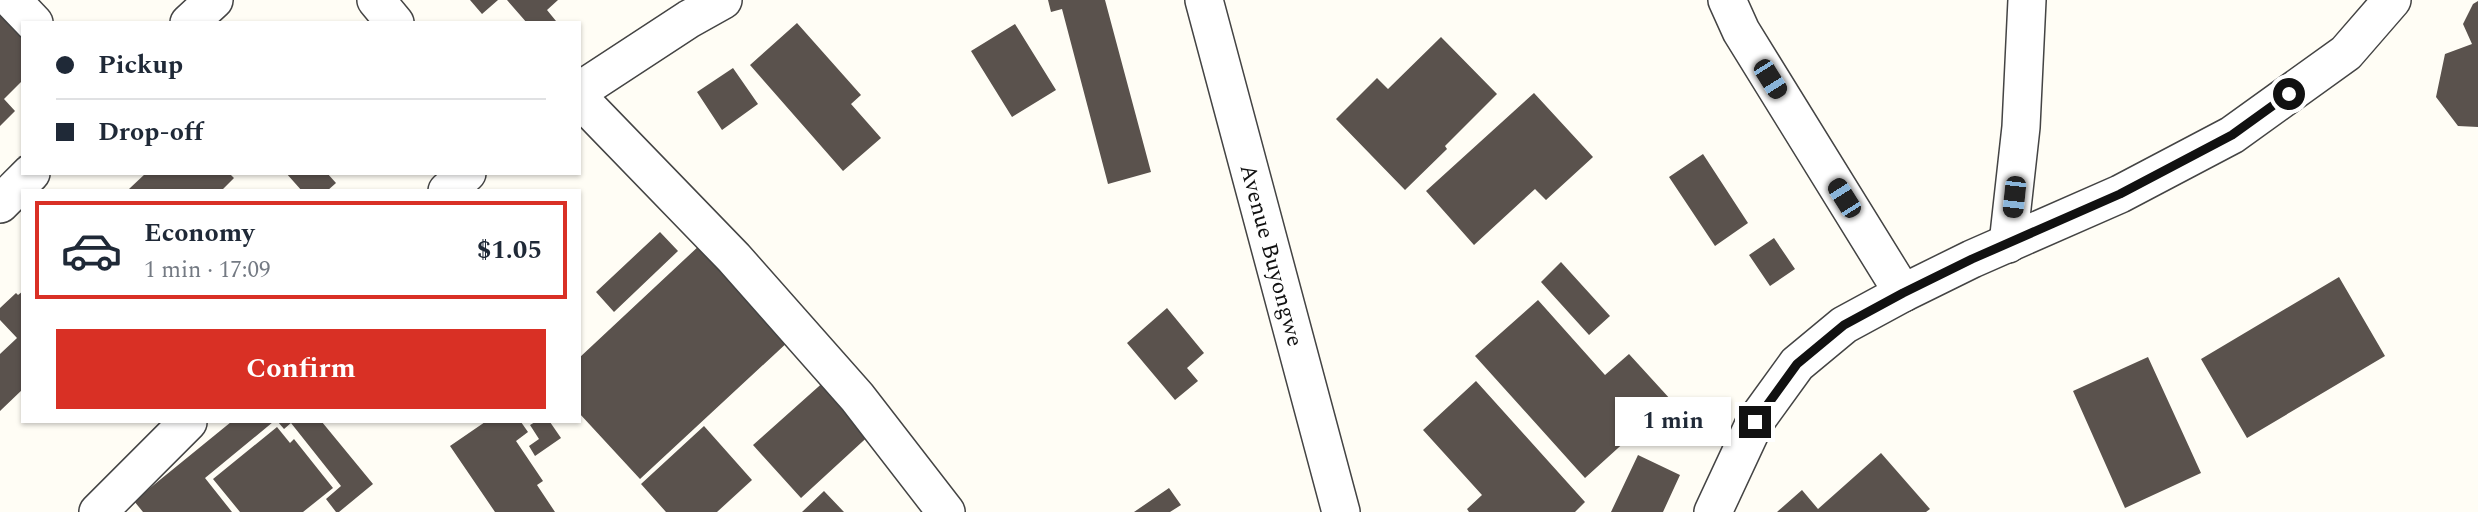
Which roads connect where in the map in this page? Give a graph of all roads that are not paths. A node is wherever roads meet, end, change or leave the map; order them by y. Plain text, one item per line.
1 (12, 0) edge
2 (214, 0) edge
3 (376, 0) edge
4 (723, 0) edge
5 (1204, 0) edge
6 (1727, 0) edge
7 (2026, 0) edge
8 (2392, 0) edge
9 (682, 9) edge
10 (32, 21) edge
11 (191, 21) edge
12 (393, 21) edge
13 (581, 89) edge
14 (581, 100) edge
15 (29, 175) edge
16 (465, 175) edge
17 (449, 189) edge
18 (0, 204) edge
19 (2008, 244) junction
20 (1903, 293) junction
21 (187, 423) edge
22 (98, 512) edge
23 (946, 512) edge
24 (1341, 512) edge
25 (1713, 512) edge

1 - 10 street
2 - 11 street
3 - 12 street
4 - 9 street
5 - 24 street, Avenue Buyongwe
6 - 20 street
7 - 19 street
8 - 19 street
9 - 13 street
14 - 23 street
15 - 18 street
16 - 17 street
19 - 20 street
20 - 25 street
21 - 22 street

